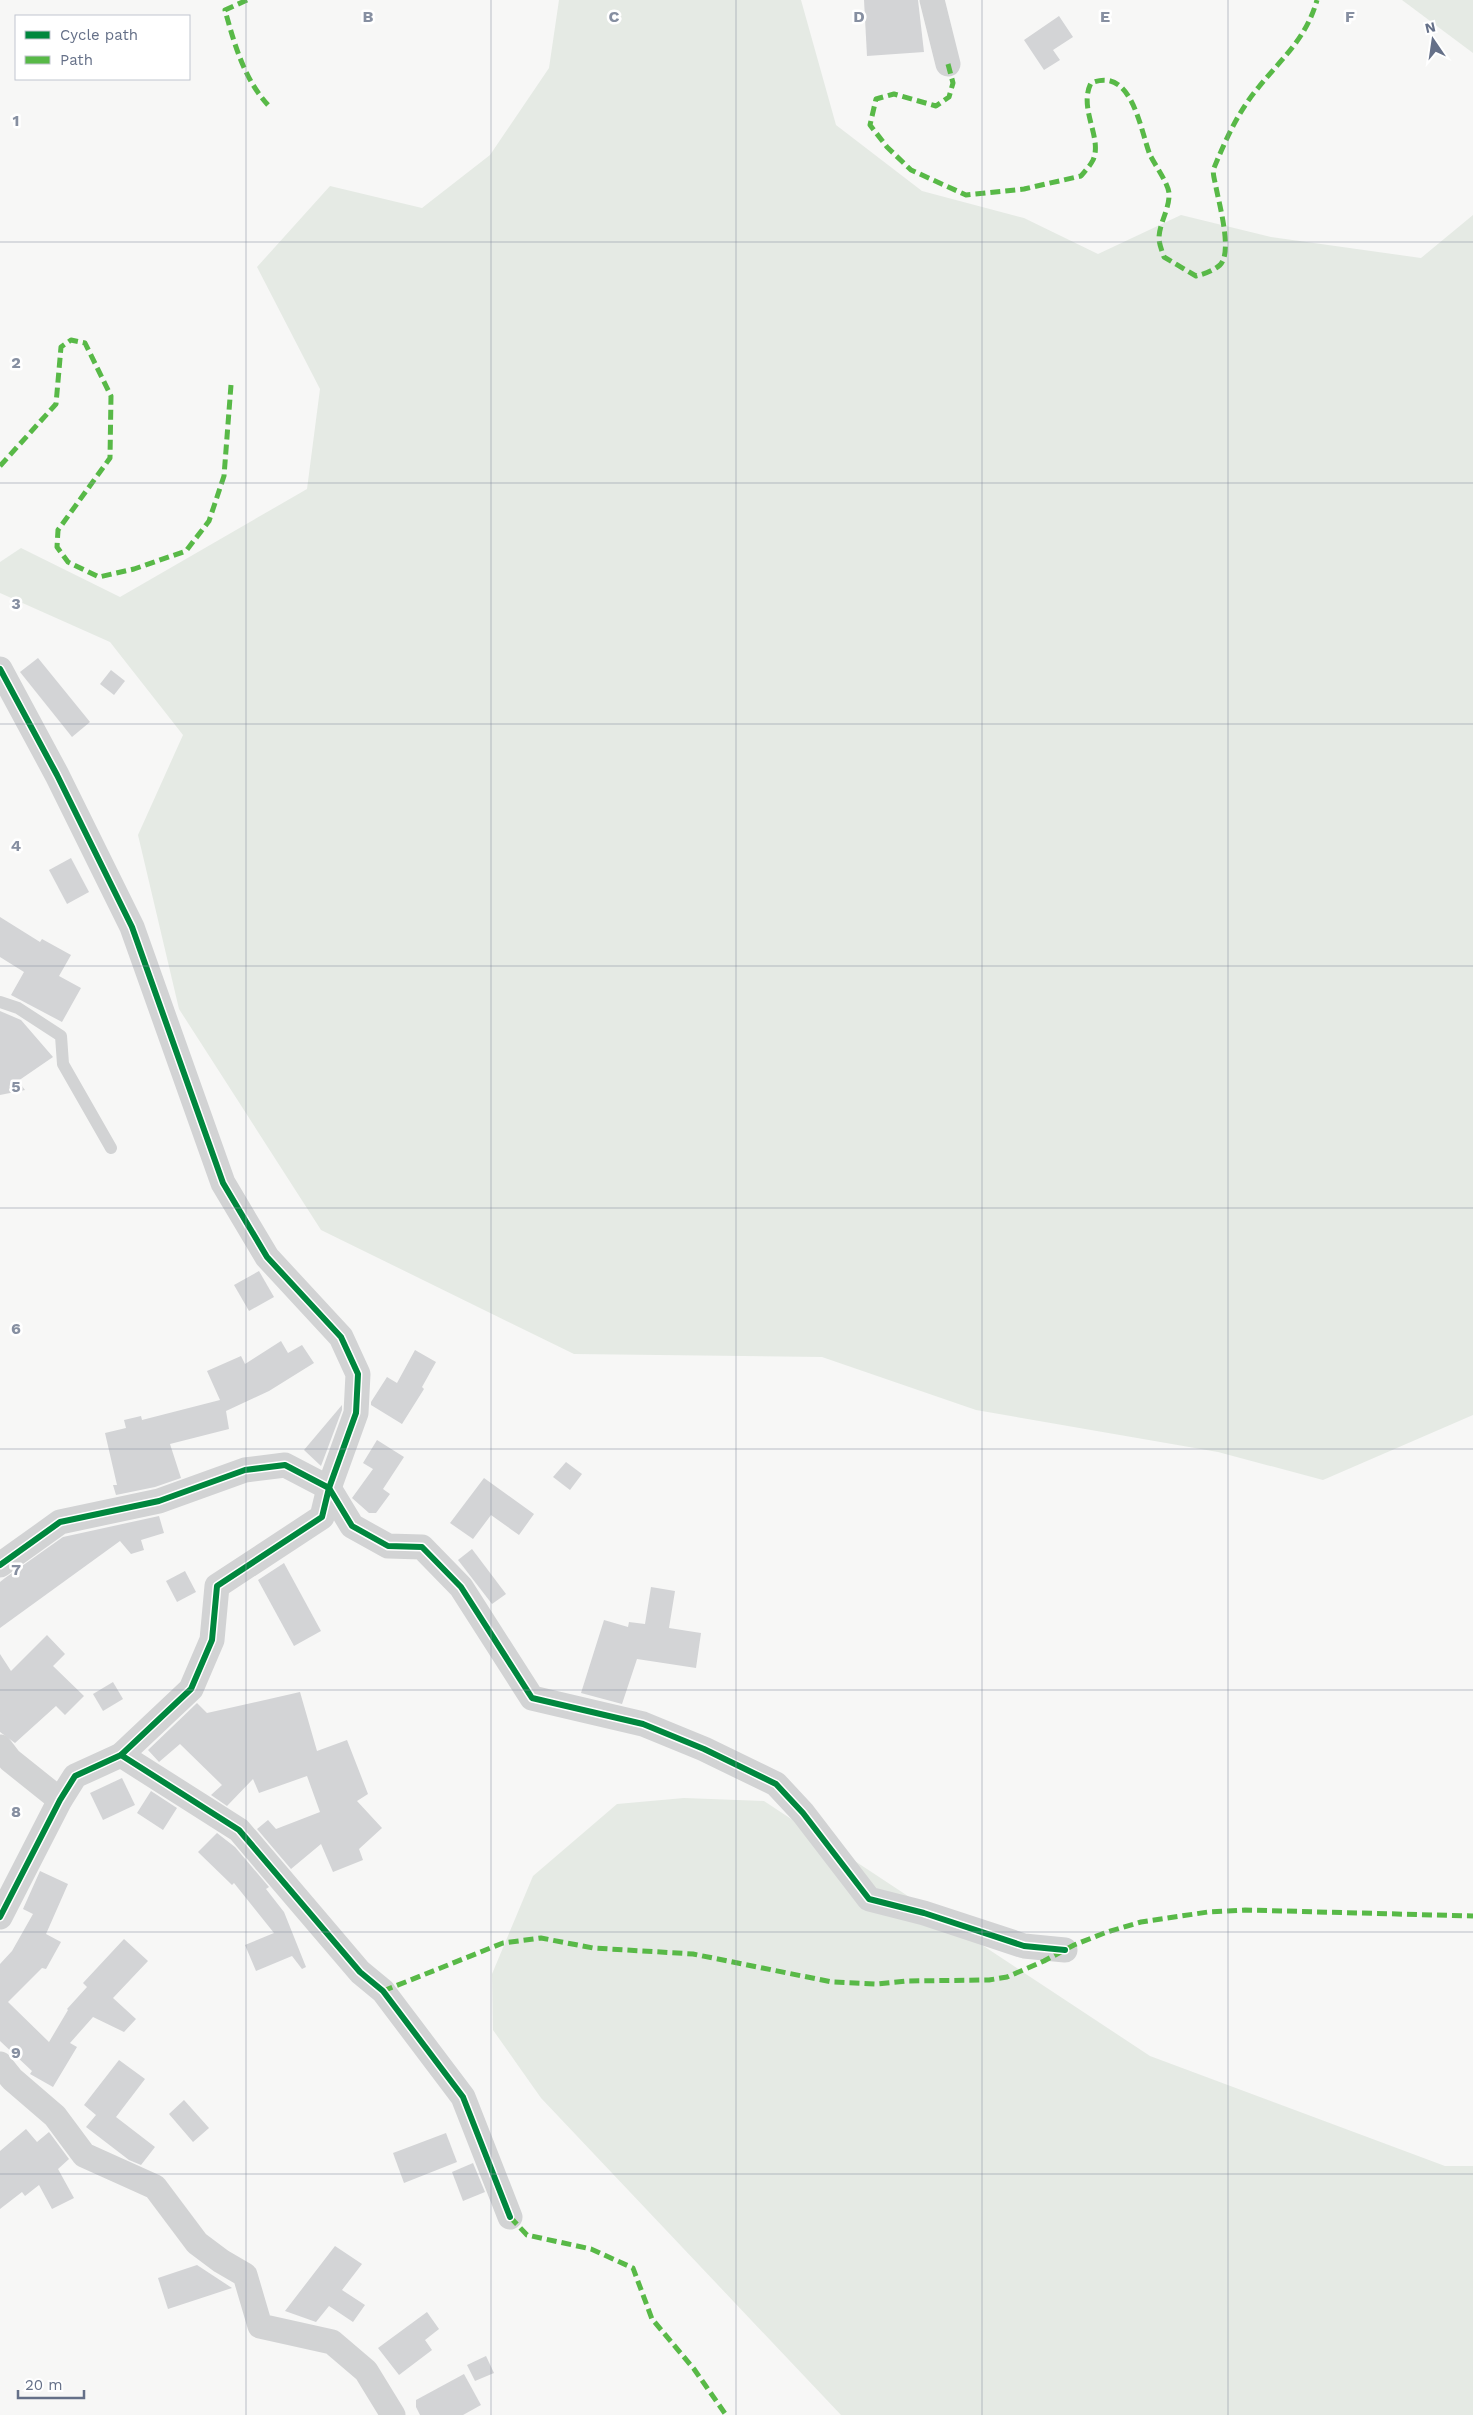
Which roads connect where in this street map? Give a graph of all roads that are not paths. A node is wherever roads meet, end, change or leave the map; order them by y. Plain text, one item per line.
1 (932, 0) edge
2 (948, 64) dead end
3 (0, 669) edge
4 (0, 1002) edge
5 (111, 1148) dead end
6 (329, 1488) junction
7 (0, 1565) edge
8 (0, 1747) edge
9 (122, 1755) junction
10 (60, 1800) junction
11 (0, 1917) edge
12 (1065, 1950) dead end
13 (0, 2064) edge
14 (510, 2218) dead end
15 (383, 2412) edge

1 - 2 street
3 - 6 street
4 - 5 lane
6 - 7 street
6 - 9 street
6 - 12 street
8 - 10 street
9 - 10 street
9 - 14 street
10 - 11 street
13 - 15 street

